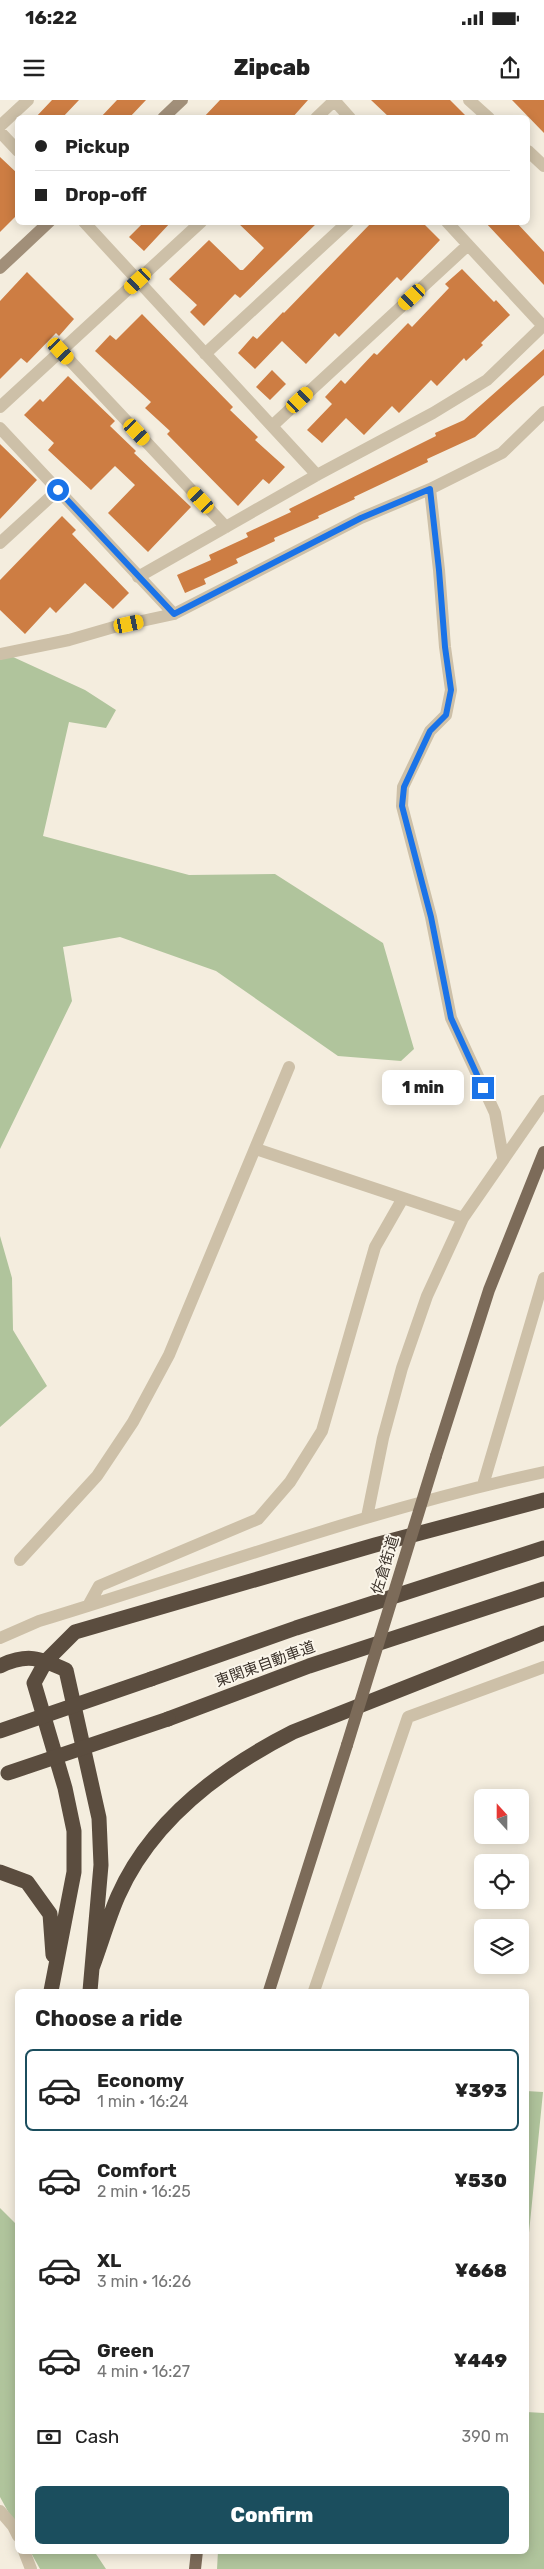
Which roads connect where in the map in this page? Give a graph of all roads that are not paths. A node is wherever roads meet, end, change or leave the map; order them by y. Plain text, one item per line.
1 (28, 100) edge
2 (182, 100) edge
3 (335, 100) edge
4 (469, 100) edge
5 (166, 115) edge
6 (319, 115) edge
7 (348, 115) edge
8 (486, 115) edge
9 (0, 126) edge
10 (0, 132) edge
11 (15, 147) edge
12 (530, 153) edge
13 (544, 166) edge
14 (46, 225) edge
15 (87, 225) edge
16 (198, 225) edge
17 (345, 225) edge
18 (450, 225) edge
19 (468, 245) junction
20 (0, 268) edge
21 (138, 281) junction
22 (544, 325) edge
23 (61, 351) junction
24 (205, 354) junction
25 (0, 407) edge
26 (544, 412) edge
27 (272, 426) junction
28 (0, 428) edge
29 (317, 475) junction
30 (430, 489) junction
31 (58, 490) junction
32 (226, 527) junction
33 (0, 543) edge
34 (138, 577) junction
35 (174, 614) junction
36 (0, 654) edge
37 (289, 1067) dead end
38 (544, 1101) edge
39 (256, 1149) junction
40 (544, 1152) edge
41 (503, 1157) junction
42 (403, 1198) junction
43 (463, 1218) junction
44 (544, 1278) edge
45 (544, 1472) edge
46 (483, 1485) junction
47 (544, 1500) edge
48 (367, 1517) junction
49 (544, 1548) edge
50 (20, 1560) dead end
51 (544, 1589) edge
52 (88, 1606) junction
53 (544, 1633) edge
54 (0, 1638) edge
55 (46, 1661) junction
56 (0, 1666) edge
57 (544, 1667) edge
58 (0, 1731) edge
59 (4, 1775) edge
60 (0, 1872) edge
61 (92, 1968) junction
62 (55, 1971) junction
63 (51, 1989) edge
64 (90, 1989) edge
65 (270, 1989) edge
66 (315, 1989) edge
67 (0, 2511) edge
68 (15, 2530) edge
69 (25, 2554) edge
70 (197, 2554) edge
71 (30, 2569) edge
72 (195, 2569) edge

1 - 9 street
2 - 5 street
3 - 6 street
3 - 7 street
4 - 8 street
10 - 11 street
12 - 13 street
14 - 20 street
15 - 21 street
16 - 21 street
17 - 24 street
18 - 19 street
19 - 22 street
19 - 27 street
21 - 23 street
21 - 24 street
22 - 29 street
23 - 25 street
23 - 32 street
24 - 27 street
26 - 30 street
27 - 29 street
28 - 31 street
29 - 32 street
30 - 35 street
30 - 41 street
31 - 33 street
31 - 34 street
32 - 34 street
34 - 35 street
35 - 36 street
37 - 39 street
38 - 41 street
39 - 42 street
39 - 50 street
40 - 65 main road, 佐倉街道, bridge
41 - 43 street
42 - 43 street
42 - 52 street
43 - 48 street
44 - 46 street
45 - 46 street
46 - 48 street
47 - 55 highway
48 - 52 street
49 - 58 highway, 東関東自動車道, bridge
51 - 59 highway, 東関東自動車道, bridge
52 - 54 street
53 - 61 highway
55 - 56 highway
55 - 61 highway
55 - 62 highway
57 - 66 street
60 - 62 highway
61 - 64 highway
62 - 63 highway
67 - 68 street
69 - 71 street
70 - 72 main road

